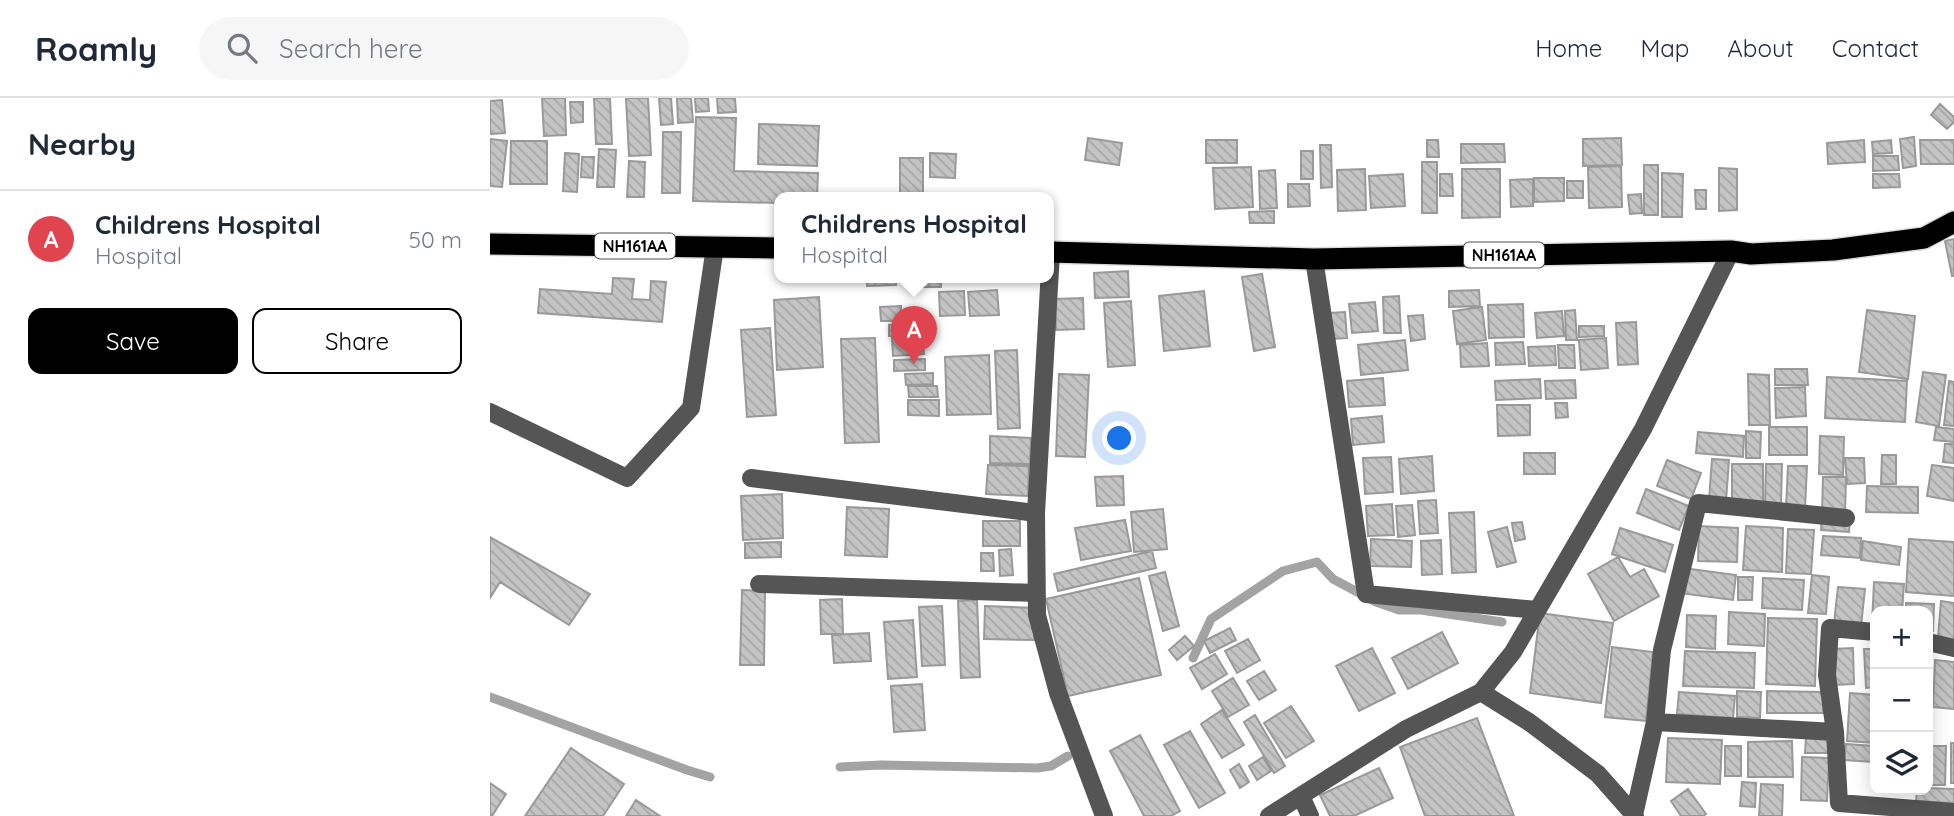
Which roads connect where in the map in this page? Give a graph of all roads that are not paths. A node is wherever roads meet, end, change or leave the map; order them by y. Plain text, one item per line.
1 (1954, 222) edge
2 (490, 244) edge
3 (715, 247) junction
4 (774, 248) edge
5 (1731, 251) junction
6 (1054, 252) edge
7 (1314, 260) junction
8 (1048, 283) edge
9 (490, 412) edge
10 (751, 478) dead end
11 (1036, 513) junction
12 (1846, 518) dead end
13 (759, 584) dead end
14 (1036, 593) junction
15 (1537, 610) junction
16 (1870, 632) edge
17 (1933, 643) edge
18 (1954, 648) edge
19 (1481, 692) junction
20 (1656, 722) junction
21 (1835, 732) junction
22 (1301, 796) junction
23 (1954, 812) edge
24 (1104, 816) edge
25 (1269, 816) edge
26 (1310, 816) edge
27 (1634, 816) edge

1 - 5 highway, NH161AA
2 - 3 highway, NH161AA
3 - 4 highway, NH161AA
3 - 9 street
5 - 7 highway, NH161AA
5 - 15 street
6 - 7 highway, NH161AA
7 - 15 street
8 - 11 street
10 - 11 street
11 - 14 street
12 - 20 street
13 - 14 street
14 - 24 street
15 - 19 street
16 - 21 street
17 - 18 street
19 - 22 street
19 - 27 street
20 - 21 street
20 - 27 street
21 - 23 street
22 - 25 street
22 - 26 street

